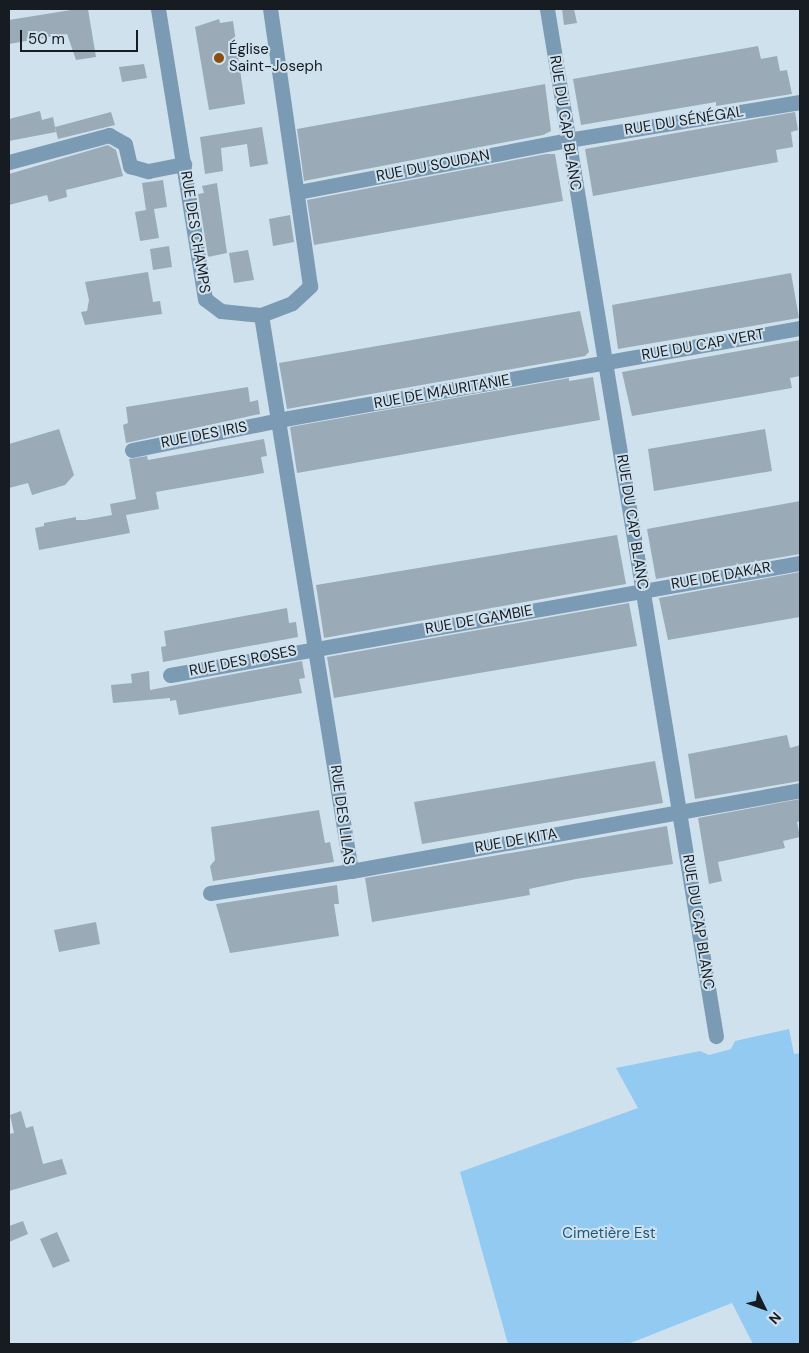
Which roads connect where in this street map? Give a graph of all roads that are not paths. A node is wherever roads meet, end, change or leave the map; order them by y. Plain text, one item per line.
1 (158, 9) edge
2 (270, 9) edge
3 (547, 9) edge
4 (800, 102) edge
5 (568, 140) junction
6 (9, 162) edge
7 (184, 164) junction
8 (298, 192) junction
9 (261, 315) junction
10 (800, 328) edge
11 (606, 362) junction
12 (277, 421) junction
13 (132, 450) dead end
14 (800, 563) edge
15 (643, 590) junction
16 (315, 648) junction
17 (170, 675) dead end
18 (800, 790) edge
19 (681, 812) junction
20 (351, 871) junction
21 (210, 893) dead end
22 (716, 1036) dead end

1 - 7 street, RUE DES CHAMPS
2 - 8 street, RUE DES CHAMPS
3 - 5 street, RUE DU CAP BLANC
4 - 5 street, RUE DU SÉNÉGAL
5 - 8 street, RUE DU SOUDAN
5 - 11 street, RUE DU CAP BLANC
6 - 7 street
7 - 9 street, RUE DES CHAMPS
8 - 9 street, RUE DES CHAMPS
9 - 12 street, RUE DES LILAS
10 - 11 street, RUE DU CAP VERT
11 - 12 street, RUE DE MAURITANIE
11 - 15 street, RUE DU CAP BLANC
12 - 13 street, RUE DES IRIS
12 - 16 street, RUE DES LILAS
14 - 15 street, RUE DE DAKAR
15 - 16 street, RUE DE GAMBIE
15 - 19 street, RUE DU CAP BLANC
16 - 17 street, RUE DES ROSES
16 - 20 street, RUE DES LILAS
18 - 19 street, RUE DE KITA
19 - 20 street, RUE DE KITA
19 - 22 street, RUE DU CAP BLANC
20 - 21 street, RUE DES LILAS

